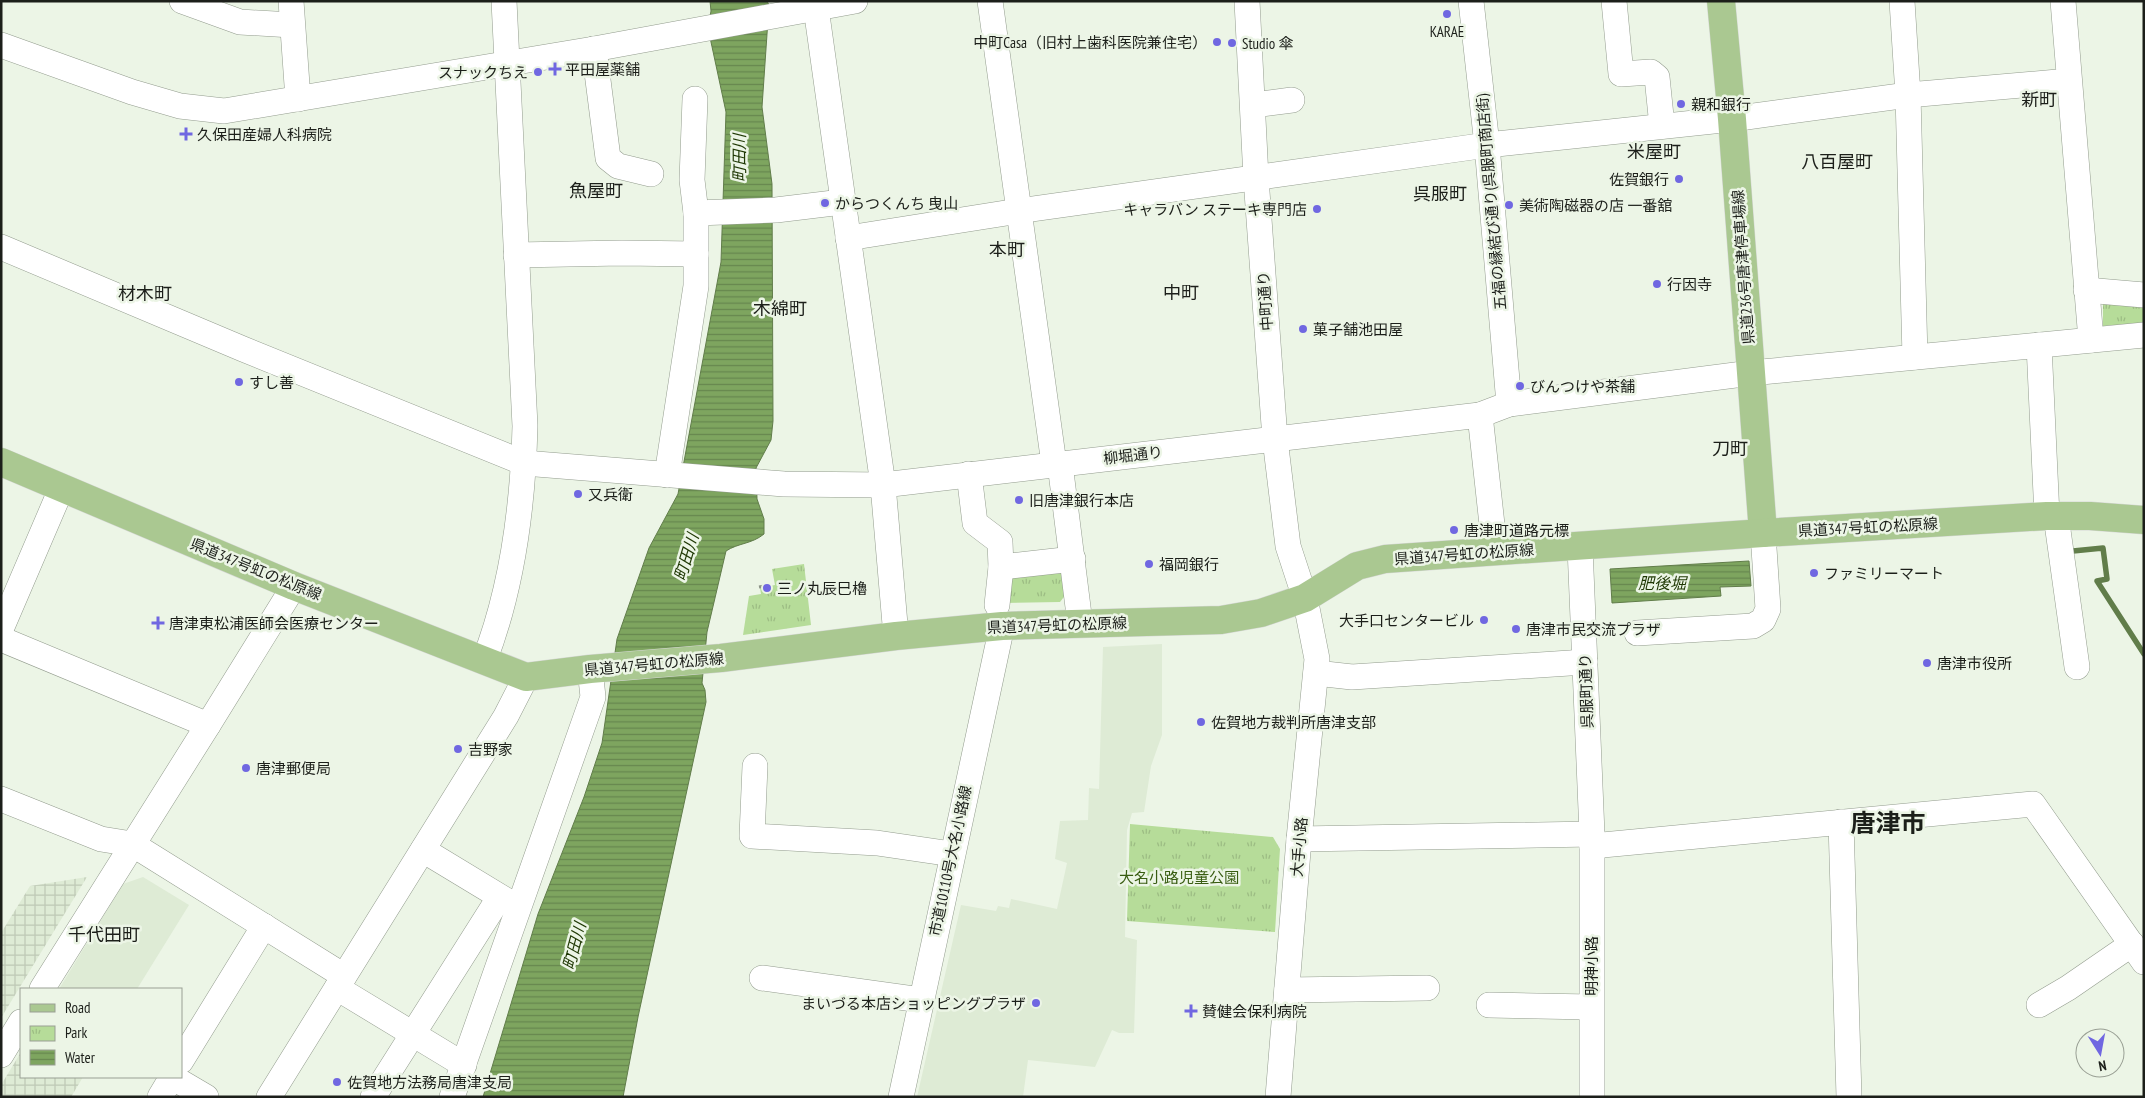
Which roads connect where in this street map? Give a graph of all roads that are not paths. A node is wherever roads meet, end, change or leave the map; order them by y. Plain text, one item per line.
1 (182, 1) edge
2 (504, 1) edge
3 (855, 1) edge
4 (990, 1) edge
5 (1247, 1) edge
6 (1471, 1) edge
7 (1614, 1) edge
8 (1721, 1) edge
9 (1902, 1) edge
10 (2063, 1) edge
11 (816, 8) junction
12 (292, 13) edge
13 (1, 45) edge
14 (594, 49) junction
15 (507, 62) junction
16 (2069, 80) junction
17 (1908, 95) junction
18 (298, 99) junction
19 (695, 99) dead end
20 (1292, 100) dead end
21 (1252, 106) junction
22 (1732, 118) junction
23 (1662, 126) junction
24 (1487, 145) junction
25 (651, 174) dead end
26 (1256, 178) junction
27 (842, 202) junction
28 (1018, 210) junction
29 (696, 213) junction
30 (848, 238) junction
31 (1, 247) edge
32 (696, 254) junction
33 (516, 255) junction
34 (2086, 290) junction
35 (2144, 295) edge
36 (2144, 335) edge
37 (2091, 340) junction
38 (2039, 345) junction
39 (1915, 357) junction
40 (1750, 373) junction
41 (1509, 404) junction
42 (1480, 415) junction
43 (1275, 439) junction
44 (1, 462) edge
45 (524, 463) junction
46 (1057, 464) junction
47 (969, 474) junction
48 (667, 475) junction
49 (883, 485) junction
50 (62, 487) junction
51 (2052, 516) junction
52 (2144, 520) edge
53 (1763, 533) junction
54 (1580, 547) junction
55 (1495, 552) junction
56 (1073, 559) junction
57 (1001, 566) junction
58 (294, 586) junction
59 (1305, 598) junction
60 (999, 616) junction
61 (1080, 623) junction
62 (1, 628) edge
63 (1637, 633) dead end
64 (896, 636) junction
65 (1, 640) edge
66 (484, 661) junction
67 (1585, 662) junction
68 (2077, 667) dead end
69 (597, 669) junction
70 (1316, 674) junction
71 (526, 677) junction
72 (208, 725) junction
73 (755, 766) dead end
74 (1, 799) edge
75 (1841, 822) junction
76 (1299, 839) junction
77 (1592, 840) junction
78 (132, 844) junction
79 (423, 850) junction
80 (952, 854) junction
81 (508, 903) junction
82 (264, 926) junction
83 (2138, 953) edge
84 (762, 978) dead end
85 (341, 982) junction
86 (43, 988) edge
87 (1427, 988) dead end
88 (1287, 990) junction
89 (921, 1000) junction
90 (1489, 1005) dead end
91 (2040, 1005) dead end
92 (1591, 1007) junction
93 (20, 1024) edge
94 (412, 1033) junction
95 (1, 1054) edge
96 (182, 1059) edge
97 (464, 1065) junction
98 (171, 1078) edge
99 (174, 1078) edge
100 (160, 1097) edge
101 (206, 1097) edge
102 (269, 1097) edge
103 (373, 1097) edge
104 (452, 1097) edge
105 (901, 1097) edge
106 (1278, 1097) edge
107 (1592, 1097) edge
108 (1850, 1097) edge

1 - 12 street
2 - 15 street
3 - 11 street
4 - 28 street
5 - 21 street, 中町通り
6 - 24 street, 五福の縁結び通り(呉服町商店街)
7 - 23 street
8 - 22 main road, 県道236号唐津停車場線
9 - 17 street
10 - 16 street
11 - 14 street
11 - 27 street
12 - 18 street
13 - 18 street
14 - 15 street
14 - 25 street
15 - 18 street
15 - 33 street
16 - 17 street
16 - 34 street
17 - 22 street
17 - 39 street
19 - 29 street
20 - 21 street
21 - 26 street, 中町通り
22 - 23 street
22 - 40 main road, 県道236号唐津停車場線
23 - 24 street
24 - 26 street
24 - 41 street, 五福の縁結び通り(呉服町商店街)
26 - 28 street
26 - 43 street, 中町通り
27 - 29 street
27 - 30 street
28 - 30 street
28 - 46 street
29 - 32 street
30 - 49 street
31 - 45 street, 柳堀通り
32 - 33 street
32 - 48 street
33 - 45 street
34 - 35 street
34 - 37 street
36 - 37 street, 柳堀通り
37 - 38 street, 柳堀通り
38 - 39 street, 柳堀通り
38 - 51 street
39 - 40 street, 柳堀通り
40 - 41 street, 柳堀通り
40 - 53 main road, 県道236号唐津停車場線
41 - 42 street, 柳堀通り
42 - 43 street, 柳堀通り
42 - 55 street
43 - 46 street, 柳堀通り
43 - 59 street, 中町通り
44 - 50 main road, 県道347号虹の松原線
45 - 48 street, 柳堀通り
45 - 66 street
46 - 47 street, 柳堀通り
46 - 56 street
47 - 49 street, 柳堀通り
47 - 57 street, 市道10110号大名小路線
48 - 49 street, 柳堀通り
49 - 64 street
50 - 58 main road, 県道347号虹の松原線
50 - 62 street
51 - 52 main road, 県道347号虹の松原線
51 - 53 main road, 県道347号虹の松原線
51 - 68 street
53 - 54 main road, 県道347号虹の松原線
53 - 63 street
54 - 55 main road, 県道347号虹の松原線
54 - 67 street, 呉服町通り
55 - 59 main road, 県道347号虹の松原線
56 - 57 street
56 - 61 street
57 - 60 street, 市道10110号大名小路線
58 - 66 main road, 県道347号虹の松原線
58 - 72 street
59 - 61 main road, 県道347号虹の松原線
59 - 70 street, 大手小路
60 - 61 main road, 県道347号虹の松原線
60 - 64 main road, 県道347号虹の松原線
60 - 80 street, 市道10110号大名小路線
64 - 69 main road, 県道347号虹の松原線
65 - 72 street
66 - 71 main road, 県道347号虹の松原線
67 - 70 street
67 - 77 street, 呉服町通り
69 - 71 main road, 県道347号虹の松原線
69 - 81 street
70 - 76 street, 大手小路
71 - 79 street
72 - 78 street
73 - 80 street
74 - 78 street
75 - 77 street
75 - 83 street
75 - 108 street
76 - 77 street
76 - 88 street, 大手小路
77 - 92 street, 明神小路
78 - 82 street
78 - 86 street
79 - 81 street
79 - 85 street
80 - 89 street, 市道10110号大名小路線
81 - 94 street
81 - 97 street
82 - 85 street
82 - 96 street
83 - 91 street
84 - 89 street
85 - 94 street
85 - 102 street
87 - 88 street
88 - 106 street, 大手小路
89 - 105 street, 市道10110号大名小路線
90 - 92 street
92 - 107 street, 明神小路
93 - 95 street
94 - 97 street
94 - 103 street
97 - 104 street
98 - 100 street
99 - 101 street

